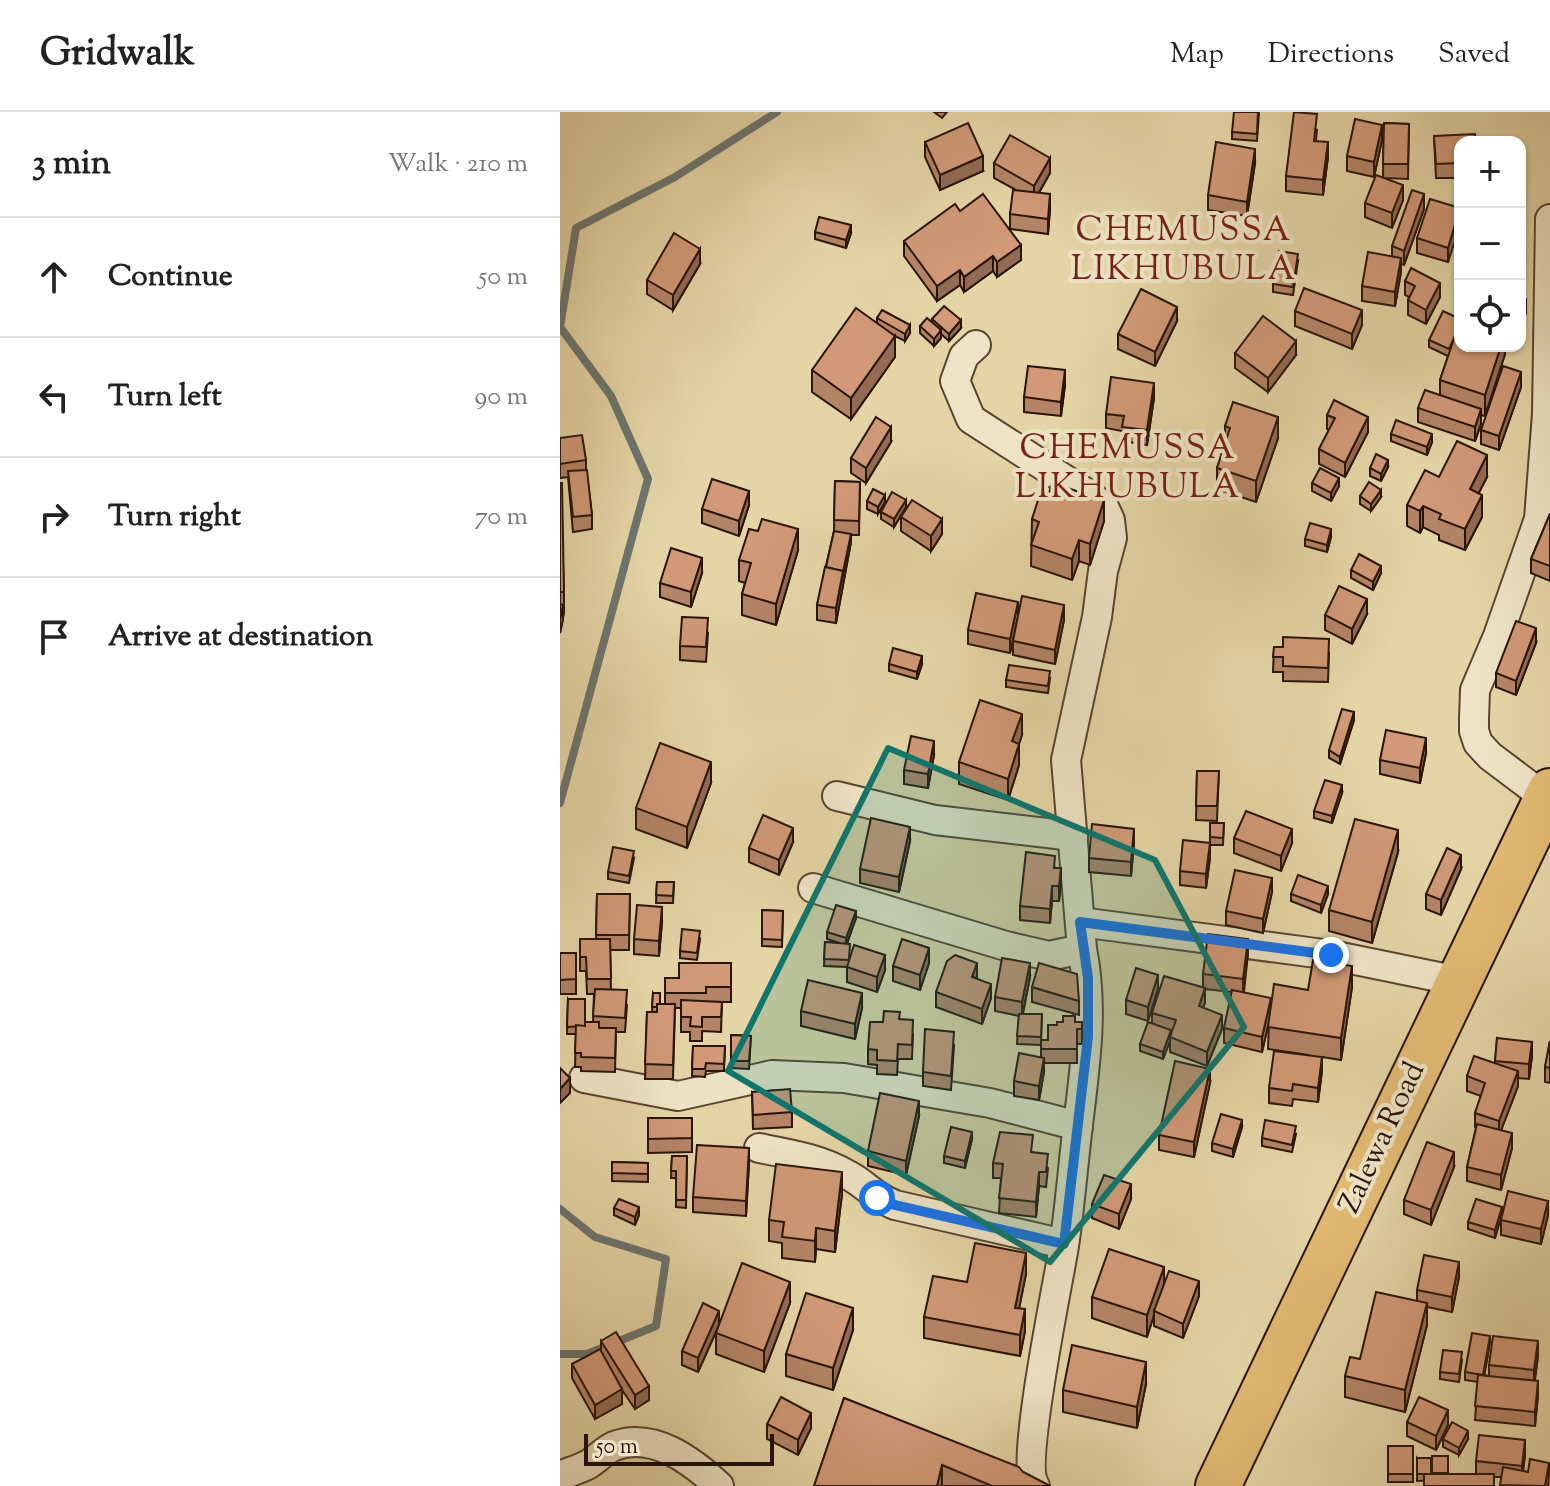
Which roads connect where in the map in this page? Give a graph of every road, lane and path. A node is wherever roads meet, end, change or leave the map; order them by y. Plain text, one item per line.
1 (1550, 219) edge
2 (976, 345) dead end
3 (1548, 795) edge
4 (837, 796) dead end
5 (1073, 836) junction
6 (813, 888) dead end
7 (1081, 936) junction
8 (1458, 981) junction
9 (584, 1078) dead end
10 (1078, 1126) junction
11 (759, 1148) dead end
12 (1064, 1244) junction
13 (560, 1476) edge
14 (719, 1486) edge
15 (1035, 1486) edge
16 (1218, 1486) edge

1 - 3 street
2 - 5 street
3 - 8 highway, Zalewa Road
4 - 5 street
5 - 7 street
6 - 7 street
7 - 8 street
7 - 10 street
8 - 16 highway, Zalewa Road
9 - 10 street
10 - 12 street
11 - 12 street
12 - 15 street
13 - 14 street

